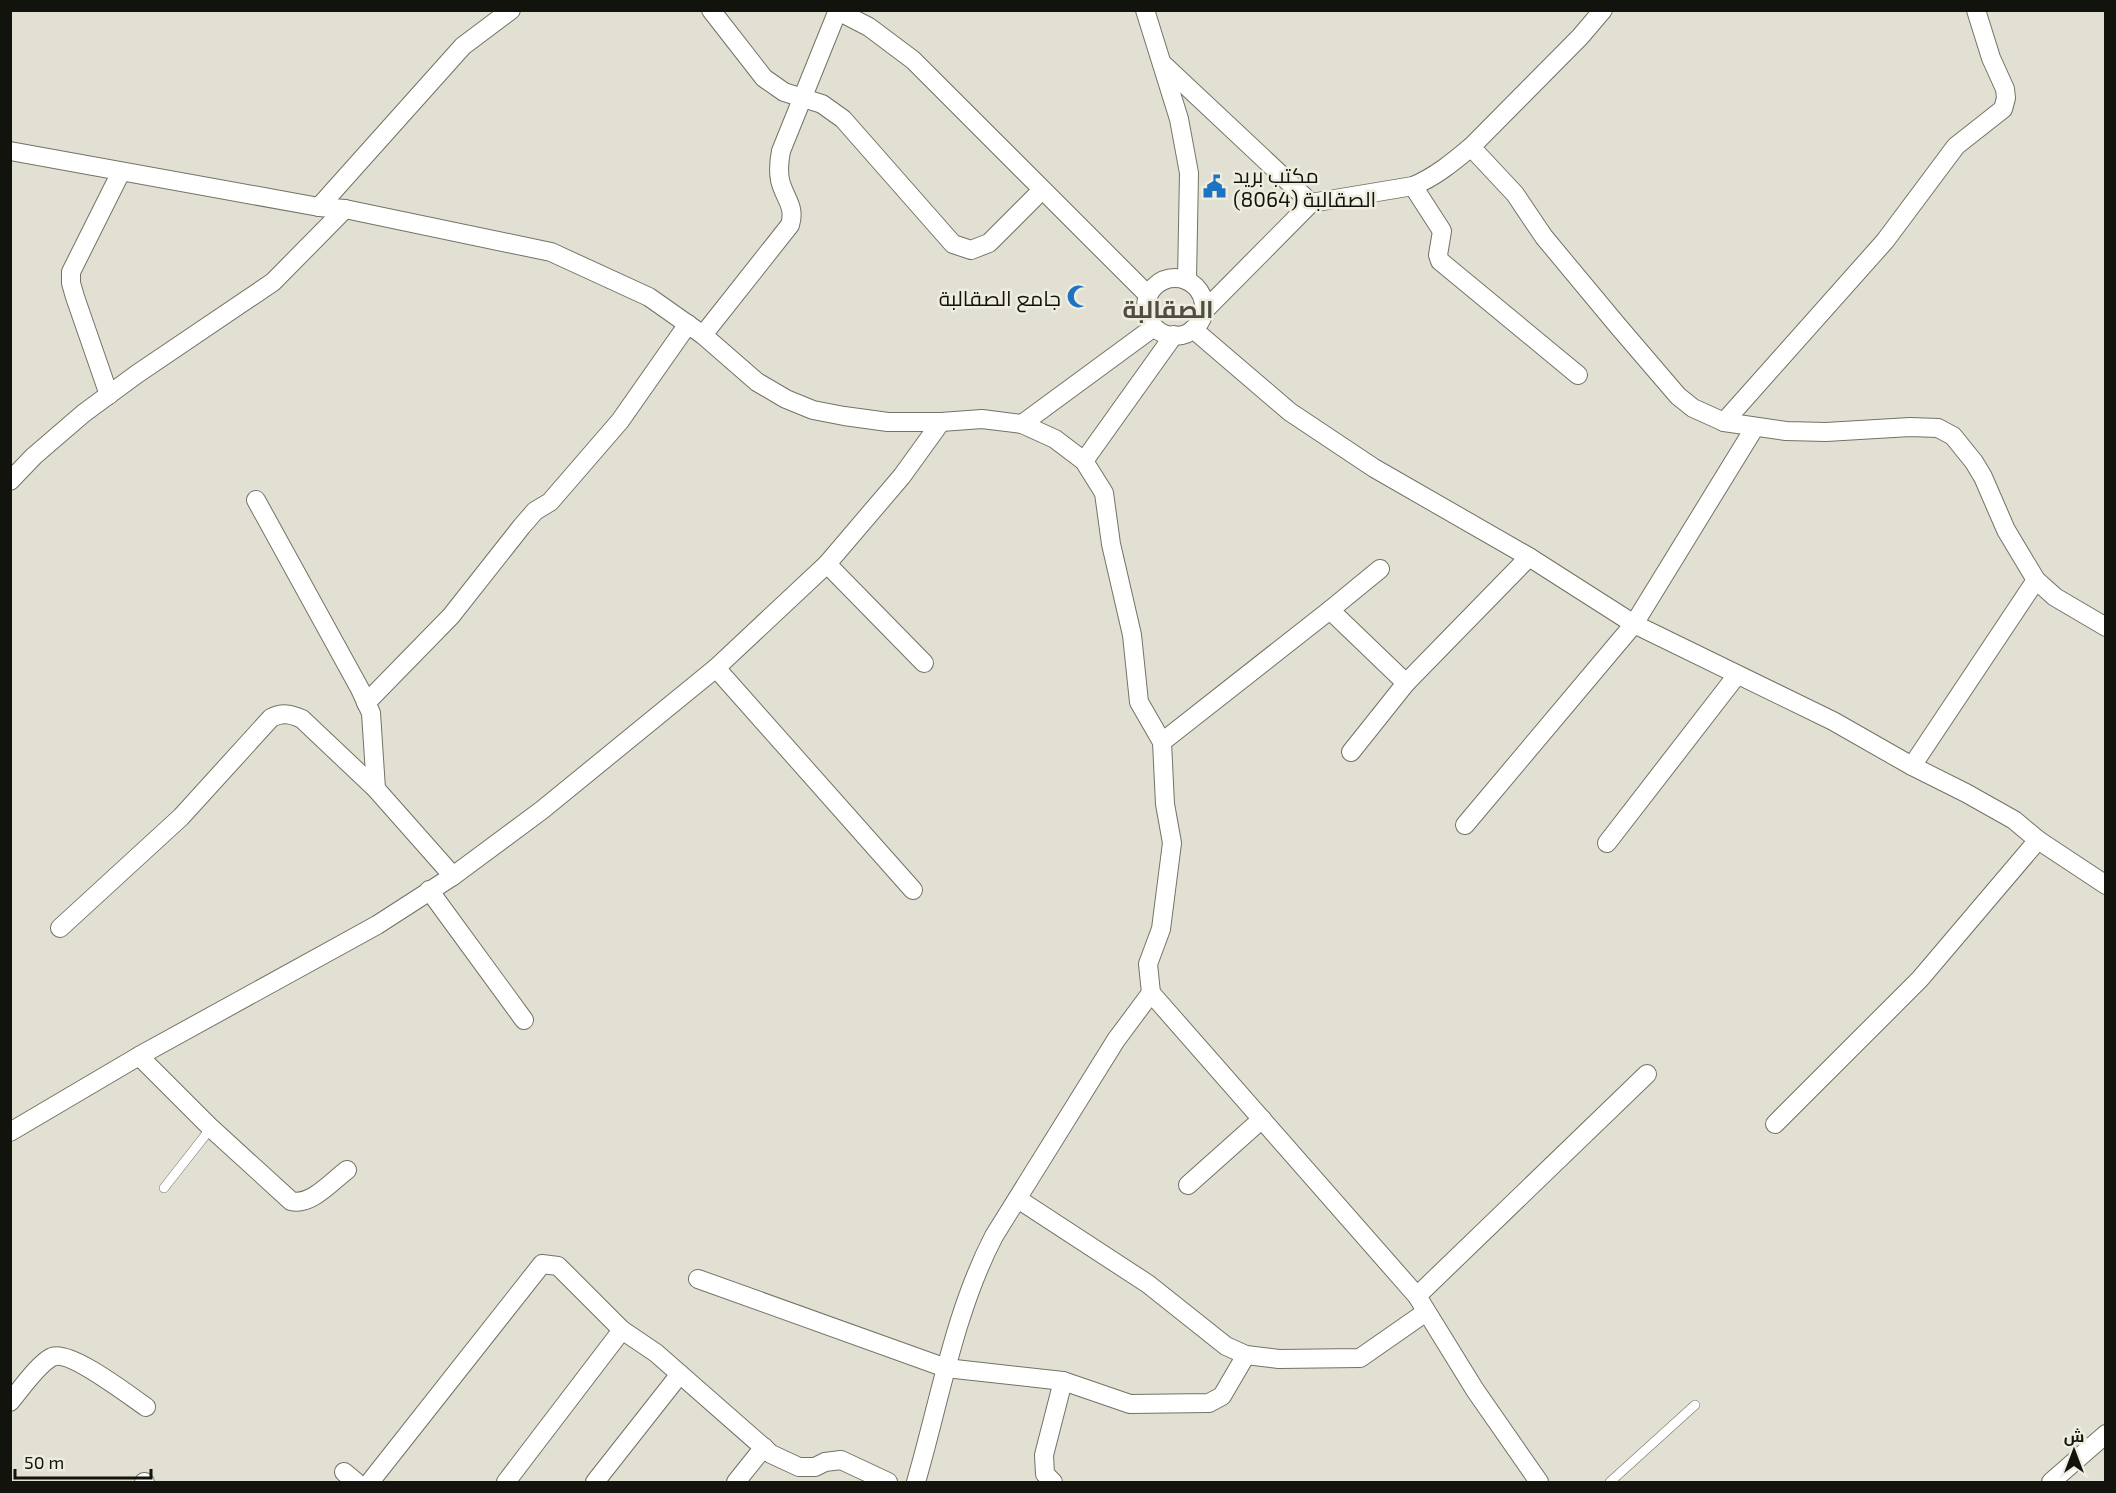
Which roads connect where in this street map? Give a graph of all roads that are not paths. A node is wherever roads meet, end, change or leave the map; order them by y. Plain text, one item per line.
1 (511, 10) edge
2 (711, 10) edge
3 (1145, 10) edge
4 (1603, 10) edge
5 (1976, 10) edge
6 (838, 11) edge
7 (1162, 63) junction
8 (802, 97) junction
9 (1471, 147) junction
10 (10, 151) edge
11 (121, 172) junction
12 (1413, 186) junction
13 (1042, 190) junction
14 (1311, 203) junction
15 (319, 207) junction
16 (345, 209) junction
17 (1187, 280) junction
18 (1148, 296) junction
19 (1203, 312) junction
20 (688, 324) junction
21 (1154, 327) junction
22 (1193, 329) junction
23 (704, 335) junction
24 (1174, 335) junction
25 (1578, 375) dead end
26 (109, 395) junction
27 (941, 422) junction
28 (1724, 422) junction
29 (1022, 424) junction
30 (1755, 427) junction
31 (1084, 461) junction
32 (10, 481) edge
33 (256, 500) dead end
34 (1529, 557) junction
35 (827, 564) junction
36 (1380, 569) dead end
37 (2036, 580) junction
38 (1330, 610) junction
39 (1634, 624) junction
40 (2106, 627) edge
41 (924, 663) dead end
42 (716, 668) junction
43 (1737, 675) junction
44 (1406, 683) junction
45 (366, 703) junction
46 (1162, 742) junction
47 (1351, 752) dead end
48 (1912, 765) junction
49 (376, 789) junction
50 (1465, 825) dead end
51 (2038, 840) junction
52 (1607, 843) dead end
53 (453, 876) junction
54 (2106, 885) edge
55 (429, 890) junction
56 (913, 890) dead end
57 (60, 928) dead end
58 (1151, 993) junction
59 (524, 1020) dead end
60 (139, 1056) junction
61 (1647, 1074) dead end
62 (1262, 1119) junction
63 (1775, 1124) dead end
64 (211, 1128) junction
65 (10, 1132) edge
66 (346, 1170) dead end
67 (1188, 1185) dead end
68 (164, 1188) dead end
69 (1018, 1199) junction
70 (698, 1279) dead end
71 (1417, 1296) junction
72 (1426, 1312) junction
73 (622, 1330) junction
74 (1246, 1355) junction
75 (946, 1368) junction
76 (680, 1374) junction
77 (1063, 1381) junction
78 (10, 1401) edge
79 (1695, 1405) dead end
80 (146, 1407) dead end
81 (2106, 1434) edge
82 (764, 1447) junction
83 (370, 1482) edge
84 (508, 1482) edge
85 (595, 1482) edge
86 (736, 1482) edge
87 (888, 1482) edge
88 (915, 1482) edge
89 (1053, 1482) edge
90 (1539, 1482) edge
91 (1610, 1482) edge
92 (2050, 1482) edge

1 - 15 street
2 - 8 street
3 - 7 street
4 - 9 street
5 - 28 street
6 - 8 street
6 - 13 street
7 - 14 street
7 - 17 street
8 - 13 street
8 - 23 street
9 - 12 street
9 - 28 street
10 - 11 street
11 - 15 street
11 - 26 street
12 - 14 street
12 - 25 street
13 - 18 street
14 - 19 street
15 - 16 street
16 - 20 street
16 - 26 street
17 - 18 street
17 - 19 street
18 - 21 street
19 - 22 street
20 - 23 street
20 - 45 street
21 - 24 street
21 - 29 street
22 - 24 street
22 - 34 street
23 - 27 street
24 - 31 street
26 - 32 street
27 - 29 street
27 - 35 street
28 - 30 street
29 - 31 street
30 - 37 street
30 - 39 street
31 - 46 street
33 - 45 street
34 - 39 street
34 - 44 street
35 - 41 street
35 - 42 street
36 - 38 street
37 - 40 street
37 - 48 street
38 - 44 street
38 - 46 street
39 - 43 street
39 - 50 street
42 - 53 street
42 - 56 street
43 - 48 street
43 - 52 street
44 - 47 street
45 - 49 street
46 - 58 street
48 - 51 street
49 - 53 street
49 - 57 street
51 - 54 street
51 - 63 street
53 - 55 street
55 - 59 street
55 - 60 street
58 - 62 street
58 - 69 street
60 - 64 street
60 - 65 street
61 - 71 street
62 - 67 street
62 - 71 street
64 - 66 street
64 - 68 lane
69 - 74 street
69 - 75 street
70 - 75 street
71 - 72 street
72 - 74 street
72 - 90 street
73 - 76 street
73 - 83 street
73 - 84 street
74 - 77 street
75 - 77 street
75 - 88 street
76 - 82 street
76 - 85 street
77 - 89 street
78 - 80 street
79 - 91 lane
81 - 92 street
82 - 86 street
82 - 87 street

